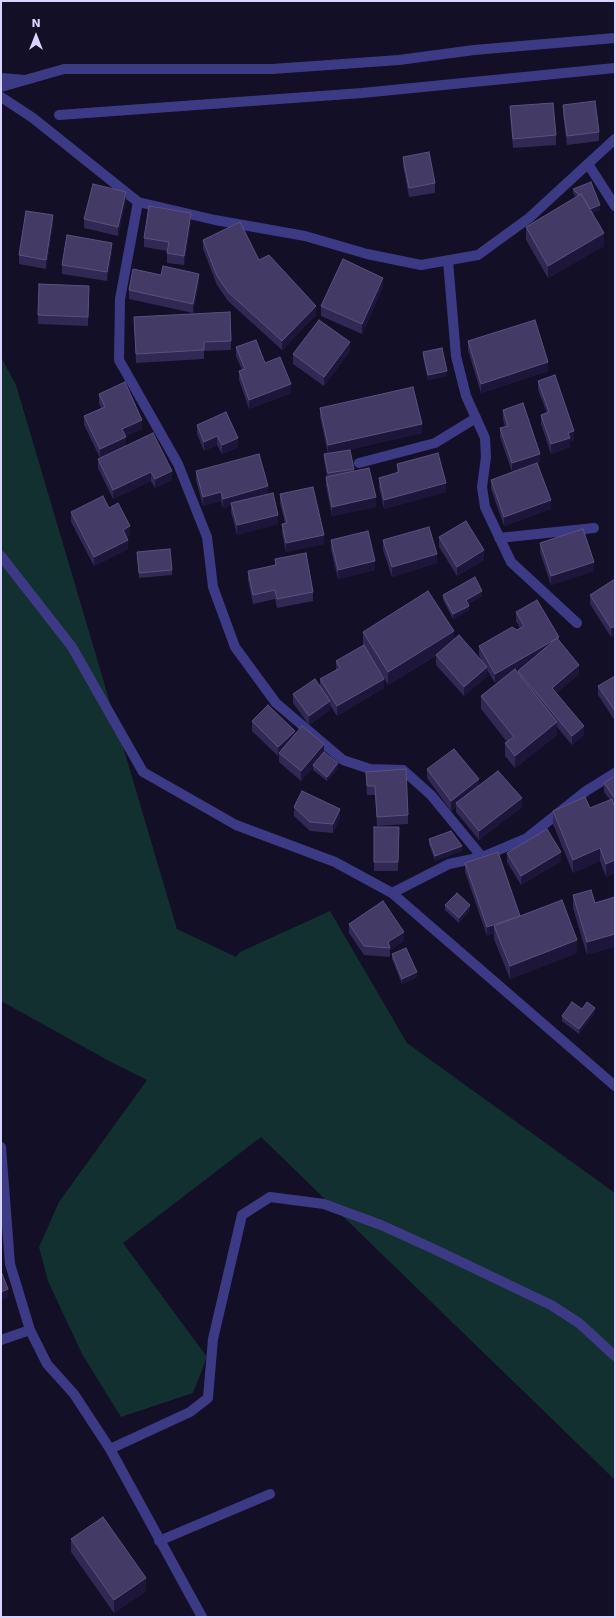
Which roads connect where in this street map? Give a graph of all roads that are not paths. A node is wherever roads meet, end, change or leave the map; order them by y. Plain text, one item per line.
1 (615, 38) edge
2 (615, 68) edge
3 (1, 78) edge
4 (25, 80) junction
5 (1, 87) edge
6 (1, 96) edge
7 (59, 115) dead end
8 (615, 139) edge
9 (588, 164) junction
10 (138, 202) junction
11 (615, 206) edge
12 (448, 261) junction
13 (476, 418) junction
14 (360, 463) dead end
15 (594, 528) dead end
16 (499, 538) junction
17 (1, 556) edge
18 (577, 623) dead end
19 (615, 773) edge
20 (482, 857) junction
21 (392, 893) junction
22 (615, 1086) edge
23 (1, 1147) edge
24 (30, 1330) junction
25 (1, 1340) edge
26 (615, 1356) edge
27 (110, 1449) junction
28 (270, 1494) dead end
29 (159, 1541) junction
30 (202, 1617) edge

1 - 4 street
2 - 7 street
3 - 4 street
4 - 5 street
6 - 10 street
8 - 9 street
9 - 11 street
9 - 12 street
10 - 12 street
10 - 20 street
12 - 13 street
13 - 14 street
13 - 16 street
15 - 16 street
16 - 18 street
17 - 21 street
19 - 20 street
20 - 21 street
21 - 22 street
23 - 24 street
24 - 25 street
24 - 27 street
26 - 27 street
27 - 29 street
28 - 29 street
29 - 30 street

